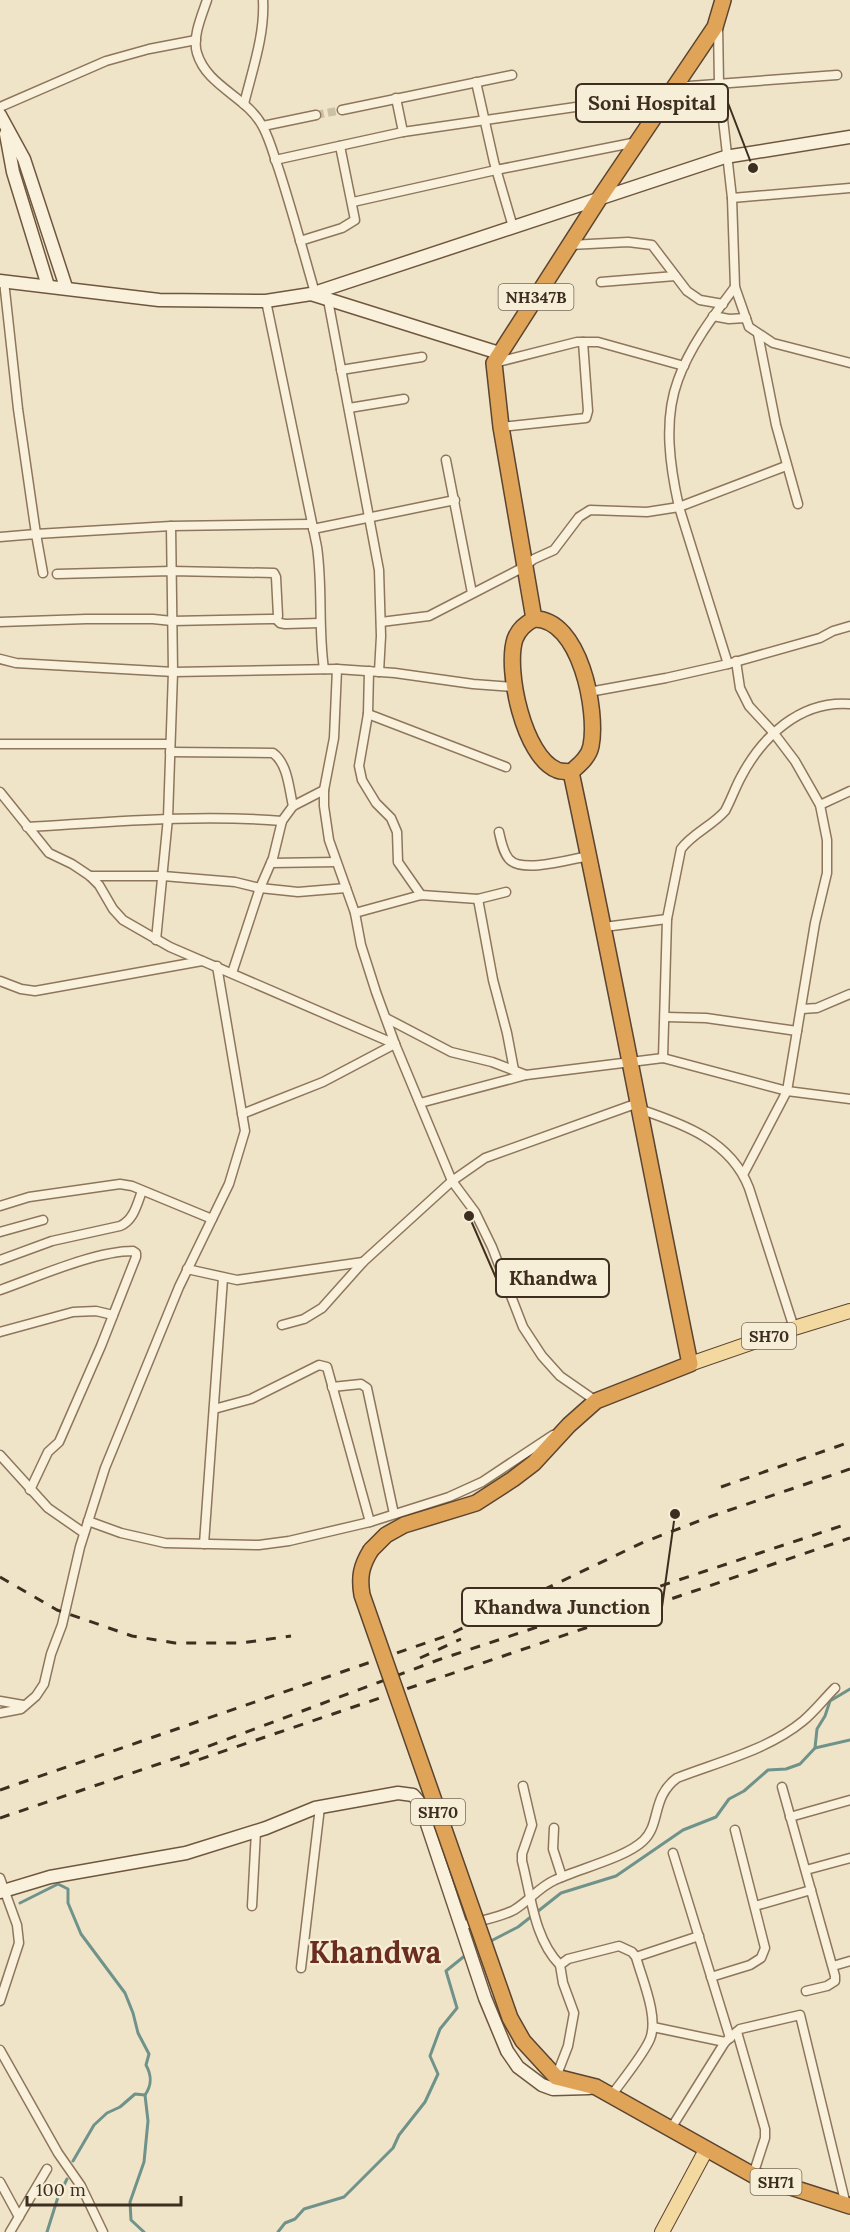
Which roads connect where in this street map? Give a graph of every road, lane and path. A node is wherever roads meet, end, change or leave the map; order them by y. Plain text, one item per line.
1 (207, 0) edge
2 (262, 0) edge
3 (718, 9) edge
4 (196, 40) junction
5 (512, 75) dead end
6 (837, 75) dead end
7 (476, 82) junction
8 (719, 84) junction
9 (674, 90) junction
10 (396, 98) junction
11 (244, 104) junction
12 (0, 107) edge
13 (342, 110) tunnel mouth
14 (316, 115) tunnel mouth
15 (2, 119) edge
16 (486, 119) junction
17 (263, 126) junction
18 (850, 130) edge
19 (403, 132) junction
20 (850, 136) edge
21 (835, 138) junction
22 (639, 141) junction
23 (340, 147) junction
24 (725, 157) junction
25 (275, 160) junction
26 (496, 170) junction
27 (850, 188) edge
28 (732, 198) junction
29 (599, 199) junction
30 (353, 202) junction
31 (513, 227) junction
32 (300, 240) junction
33 (570, 245) junction
34 (675, 276) junction
35 (2, 281) edge
36 (601, 282) dead end
37 (48, 286) junction
38 (735, 286) junction
39 (66, 288) junction
40 (313, 293) junction
41 (328, 300) junction
42 (266, 301) junction
43 (723, 304) junction
44 (713, 316) junction
45 (747, 318) junction
46 (758, 334) junction
47 (583, 342) junction
48 (422, 357) dead end
49 (496, 358) junction
50 (850, 363) edge
51 (684, 366) junction
52 (341, 370) junction
53 (404, 399) dead end
54 (349, 408) junction
55 (501, 427) junction
56 (446, 460) dead end
57 (786, 466) junction
58 (455, 500) junction
59 (798, 504) dead end
60 (679, 507) junction
61 (369, 518) junction
62 (171, 526) junction
63 (313, 527) junction
64 (36, 534) junction
65 (0, 537) edge
66 (524, 567) junction
67 (171, 571) junction
68 (43, 573) dead end
69 (57, 574) dead end
70 (472, 593) junction
71 (276, 619) junction
72 (534, 619) junction
73 (172, 621) junction
74 (0, 622) edge
75 (381, 622) junction
76 (320, 623) junction
77 (850, 626) edge
78 (0, 659) edge
79 (732, 662) junction
80 (324, 669) junction
81 (337, 669) junction
82 (173, 672) junction
83 (374, 672) junction
84 (515, 687) junction
85 (589, 692) junction
86 (850, 704) edge
87 (368, 714) junction
88 (773, 732) junction
89 (0, 744) edge
90 (170, 748) junction
91 (507, 767) dead end
92 (571, 772) junction
93 (324, 790) junction
94 (850, 791) edge
95 (0, 792) edge
96 (4, 803) edge
97 (820, 805) junction
98 (293, 806) junction
99 (168, 818) junction
100 (282, 821) junction
101 (27, 827) junction
102 (499, 832) dead end
103 (589, 856) junction
104 (336, 861) junction
105 (271, 863) junction
106 (90, 876) junction
107 (163, 876) junction
108 (260, 888) junction
109 (346, 888) junction
110 (506, 892) dead end
111 (421, 895) junction
112 (478, 899) junction
113 (355, 913) junction
114 (667, 919) junction
115 (604, 927) junction
116 (156, 940) junction
117 (203, 960) junction
118 (217, 966) junction
119 (232, 973) junction
120 (0, 981) edge
121 (850, 994) edge
122 (802, 1009) junction
123 (666, 1017) junction
124 (386, 1018) junction
125 (797, 1031) junction
126 (395, 1044) junction
127 (663, 1058) junction
128 (629, 1061) junction
129 (514, 1070) junction
130 (526, 1075) junction
131 (787, 1091) junction
132 (850, 1099) edge
133 (420, 1103) junction
134 (638, 1106) junction
135 (242, 1114) junction
136 (744, 1173) junction
137 (452, 1180) junction
138 (142, 1191) junction
139 (0, 1206) edge
140 (212, 1219) junction
141 (43, 1220) dead end
142 (0, 1232) edge
143 (0, 1260) edge
144 (363, 1262) junction
145 (187, 1269) junction
146 (224, 1278) junction
147 (0, 1290) edge
148 (850, 1311) edge
149 (113, 1315) junction
150 (282, 1324) dead end
151 (794, 1328) junction
152 (0, 1332) edge
153 (690, 1364) junction
154 (332, 1386) junction
155 (596, 1401) junction
156 (214, 1409) junction
157 (569, 1425) junction
158 (0, 1455) edge
159 (30, 1490) junction
160 (394, 1514) junction
161 (88, 1521) junction
162 (370, 1522) junction
163 (84, 1533) junction
164 (204, 1544) junction
165 (835, 1688) dead end
166 (0, 1701) edge
167 (24, 1706) junction
168 (0, 1713) edge
169 (523, 1786) dead end
170 (782, 1787) dead end
171 (850, 1800) edge
172 (320, 1808) junction
173 (790, 1817) junction
174 (555, 1828) dead end
175 (735, 1830) dead end
176 (256, 1831) junction
177 (673, 1853) dead end
178 (850, 1858) edge
179 (806, 1870) junction
180 (562, 1877) junction
181 (2, 1886) edge
182 (811, 1890) junction
183 (531, 1896) junction
184 (252, 1906) dead end
185 (755, 1906) junction
186 (461, 1926) junction
187 (699, 1936) junction
188 (636, 1957) junction
189 (850, 1961) edge
190 (560, 1965) junction
191 (833, 1966) junction
192 (301, 1968) dead end
193 (711, 1977) junction
194 (806, 1991) dead end
195 (0, 2001) edge
196 (653, 2027) junction
197 (731, 2037) junction
198 (0, 2050) edge
199 (556, 2077) junction
200 (596, 2087) junction
201 (611, 2096) junction
202 (670, 2130) junction
203 (706, 2150) junction
204 (47, 2169) dead end
205 (753, 2175) junction
206 (0, 2182) edge
207 (848, 2205) edge
208 (19, 2217) junction
209 (10, 2232) edge
210 (103, 2232) edge
211 (662, 2232) edge

1 - 4 street
2 - 11 street
3 - 8 street
3 - 9 highway, NH347B
4 - 11 street
4 - 12 street
5 - 7 street
6 - 8 street
7 - 10 street
7 - 16 street
8 - 9 street
8 - 24 street
9 - 16 street
9 - 22 highway, NH347B
10 - 13 street
10 - 19 street
11 - 17 street
14 - 17 street
15 - 37 street
15 - 39 street
16 - 19 street
16 - 26 street
17 - 25 street
18 - 21 street
19 - 23 street
20 - 21 street
21 - 24 street
22 - 26 street
22 - 29 highway, NH347B
23 - 25 street
23 - 30 street
24 - 28 street
24 - 29 street
25 - 32 street
26 - 30 street
26 - 31 street
27 - 28 street
28 - 38 street
29 - 31 street
29 - 33 highway, NH347B
30 - 32 street
31 - 40 street
32 - 40 street
33 - 34 street
33 - 49 highway, NH347B
34 - 36 street
34 - 43 street
35 - 37 street
35 - 64 street
37 - 39 street
38 - 43 street
38 - 45 street
39 - 42 street
40 - 41 street
40 - 42 street
41 - 49 street
41 - 52 street
42 - 63 street
43 - 44 street
44 - 45 street
44 - 51 street
45 - 46 street
46 - 50 street
46 - 57 street
47 - 49 street
47 - 51 street
47 - 55 street
48 - 52 street
49 - 55 highway
51 - 60 street
52 - 54 street
53 - 54 street
54 - 61 street
55 - 66 highway
56 - 58 street
57 - 59 street
57 - 60 street
58 - 61 street
58 - 70 street
60 - 66 street
60 - 79 street
61 - 63 street
61 - 75 street
62 - 63 street
62 - 64 street
62 - 67 street
63 - 76 street
64 - 65 street
64 - 68 street
66 - 70 street
66 - 72 highway
67 - 69 street
67 - 71 street
67 - 73 street
70 - 75 street
71 - 73 street
71 - 76 street
72 - 84 highway
72 - 85 highway
73 - 74 street
73 - 82 street
75 - 83 street
76 - 80 street
77 - 79 street
78 - 82 street
79 - 85 street
79 - 88 street
80 - 81 street
80 - 82 street
81 - 83 street
81 - 93 street
82 - 90 street
83 - 84 street
83 - 87 street
84 - 92 highway
85 - 92 highway
86 - 88 street
87 - 91 street
87 - 111 street
88 - 97 street
88 - 114 street
89 - 90 street
90 - 98 street
90 - 99 street
92 - 103 highway
93 - 98 street
93 - 104 street
94 - 97 street
95 - 96 street
96 - 101 street
97 - 122 street
98 - 100 street
99 - 100 street
99 - 101 street
99 - 107 street
100 - 105 street
101 - 106 street
102 - 103 street
103 - 115 highway
104 - 105 street
104 - 109 street
105 - 108 street
106 - 107 street
106 - 116 street
107 - 108 street
107 - 116 street
108 - 109 street
108 - 119 street
109 - 113 street
110 - 112 street
111 - 112 street
111 - 113 street
112 - 129 street
113 - 124 street
114 - 115 street
114 - 123 street
115 - 128 highway
116 - 117 street
117 - 118 street
117 - 120 street
118 - 119 street
118 - 135 street
119 - 126 street
121 - 122 street
122 - 125 street
123 - 125 street
123 - 127 street
124 - 126 street
124 - 129 street
125 - 131 street
126 - 133 street
126 - 135 street
127 - 128 street
127 - 131 street
128 - 130 street
128 - 134 highway
129 - 130 street
130 - 133 street
131 - 132 street
131 - 136 street
133 - 137 street
134 - 136 street
134 - 137 street
134 - 153 highway
135 - 140 street
136 - 151 street
137 - 144 street
137 - 155 street
138 - 139 street
138 - 140 street
138 - 143 street
140 - 145 street
141 - 142 street
144 - 146 street
144 - 150 street
145 - 146 street
145 - 161 street
146 - 156 street
147 - 149 street
148 - 151 main road, SH70
149 - 152 street
149 - 159 street
151 - 153 main road, SH70
153 - 155 highway, SH70
154 - 156 street
154 - 160 street
154 - 162 street
155 - 157 highway, SH70
156 - 164 street
157 - 160 street
157 - 199 highway, SH70, bridge
158 - 159 street
159 - 163 street
160 - 162 street
161 - 163 street
161 - 164 street
162 - 164 street
163 - 167 street
165 - 180 street
166 - 167 street
167 - 168 street
169 - 183 street
170 - 173 street
171 - 173 street
172 - 176 street
172 - 186 street
172 - 192 street
173 - 179 street
174 - 180 street
175 - 185 street
176 - 181 street
176 - 184 street
177 - 187 street
178 - 179 street
179 - 182 street
180 - 183 street
181 - 195 street
182 - 185 street
182 - 191 street
183 - 186 street
183 - 190 street
185 - 193 street
186 - 200 street
187 - 188 street
187 - 193 street
188 - 190 street
188 - 196 street
189 - 191 street
190 - 199 street
191 - 194 street
193 - 197 street
196 - 197 street
196 - 201 street
197 - 202 street
197 - 205 street
197 - 207 street
198 - 210 street
199 - 200 highway
200 - 201 highway
201 - 202 highway
202 - 203 highway
203 - 205 highway, SH71
203 - 211 main road
204 - 208 street
205 - 207 highway, SH71
206 - 208 street
208 - 209 street

